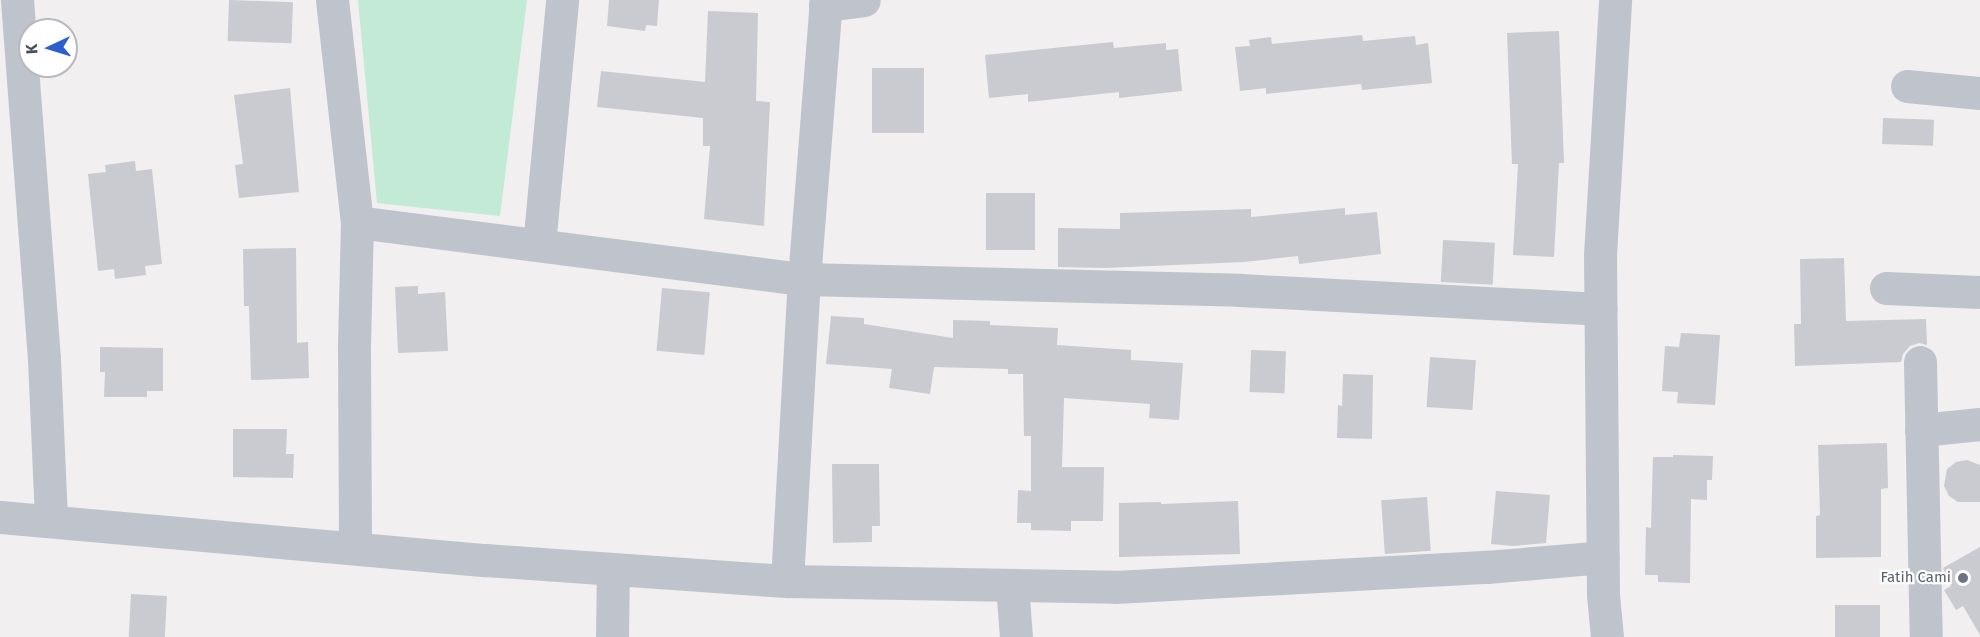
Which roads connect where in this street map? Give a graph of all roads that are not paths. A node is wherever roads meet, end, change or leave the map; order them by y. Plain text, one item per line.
1 (17, 0) edge
2 (332, 0) edge
3 (562, 0) edge
4 (864, 0) edge
5 (1615, 0) edge
6 (825, 3) edge
7 (1907, 86) dead end
8 (1980, 93) edge
9 (357, 222) junction
10 (539, 245) junction
11 (804, 279) junction
12 (1886, 288) dead end
13 (1980, 292) edge
14 (1600, 309) junction
15 (1920, 362) dead end
16 (1980, 424) edge
17 (1921, 430) junction
18 (0, 517) edge
19 (51, 521) junction
20 (355, 548) junction
21 (1603, 557) junction
22 (613, 569) junction
23 (787, 581) junction
24 (1012, 585) junction
25 (612, 637) edge
26 (1016, 637) edge
27 (1607, 637) edge
28 (1926, 637) edge

1 - 19 street
2 - 9 street
3 - 10 street
4 - 6 street
5 - 14 street
6 - 11 street
7 - 8 street
9 - 10 street
9 - 20 street
10 - 11 street
11 - 14 street
11 - 23 street
12 - 13 street
14 - 21 street
15 - 17 street
16 - 17 street
17 - 28 street
18 - 19 street
19 - 20 street
20 - 22 street
21 - 24 street
21 - 27 street
22 - 23 street
22 - 25 street
23 - 24 street
24 - 26 street

